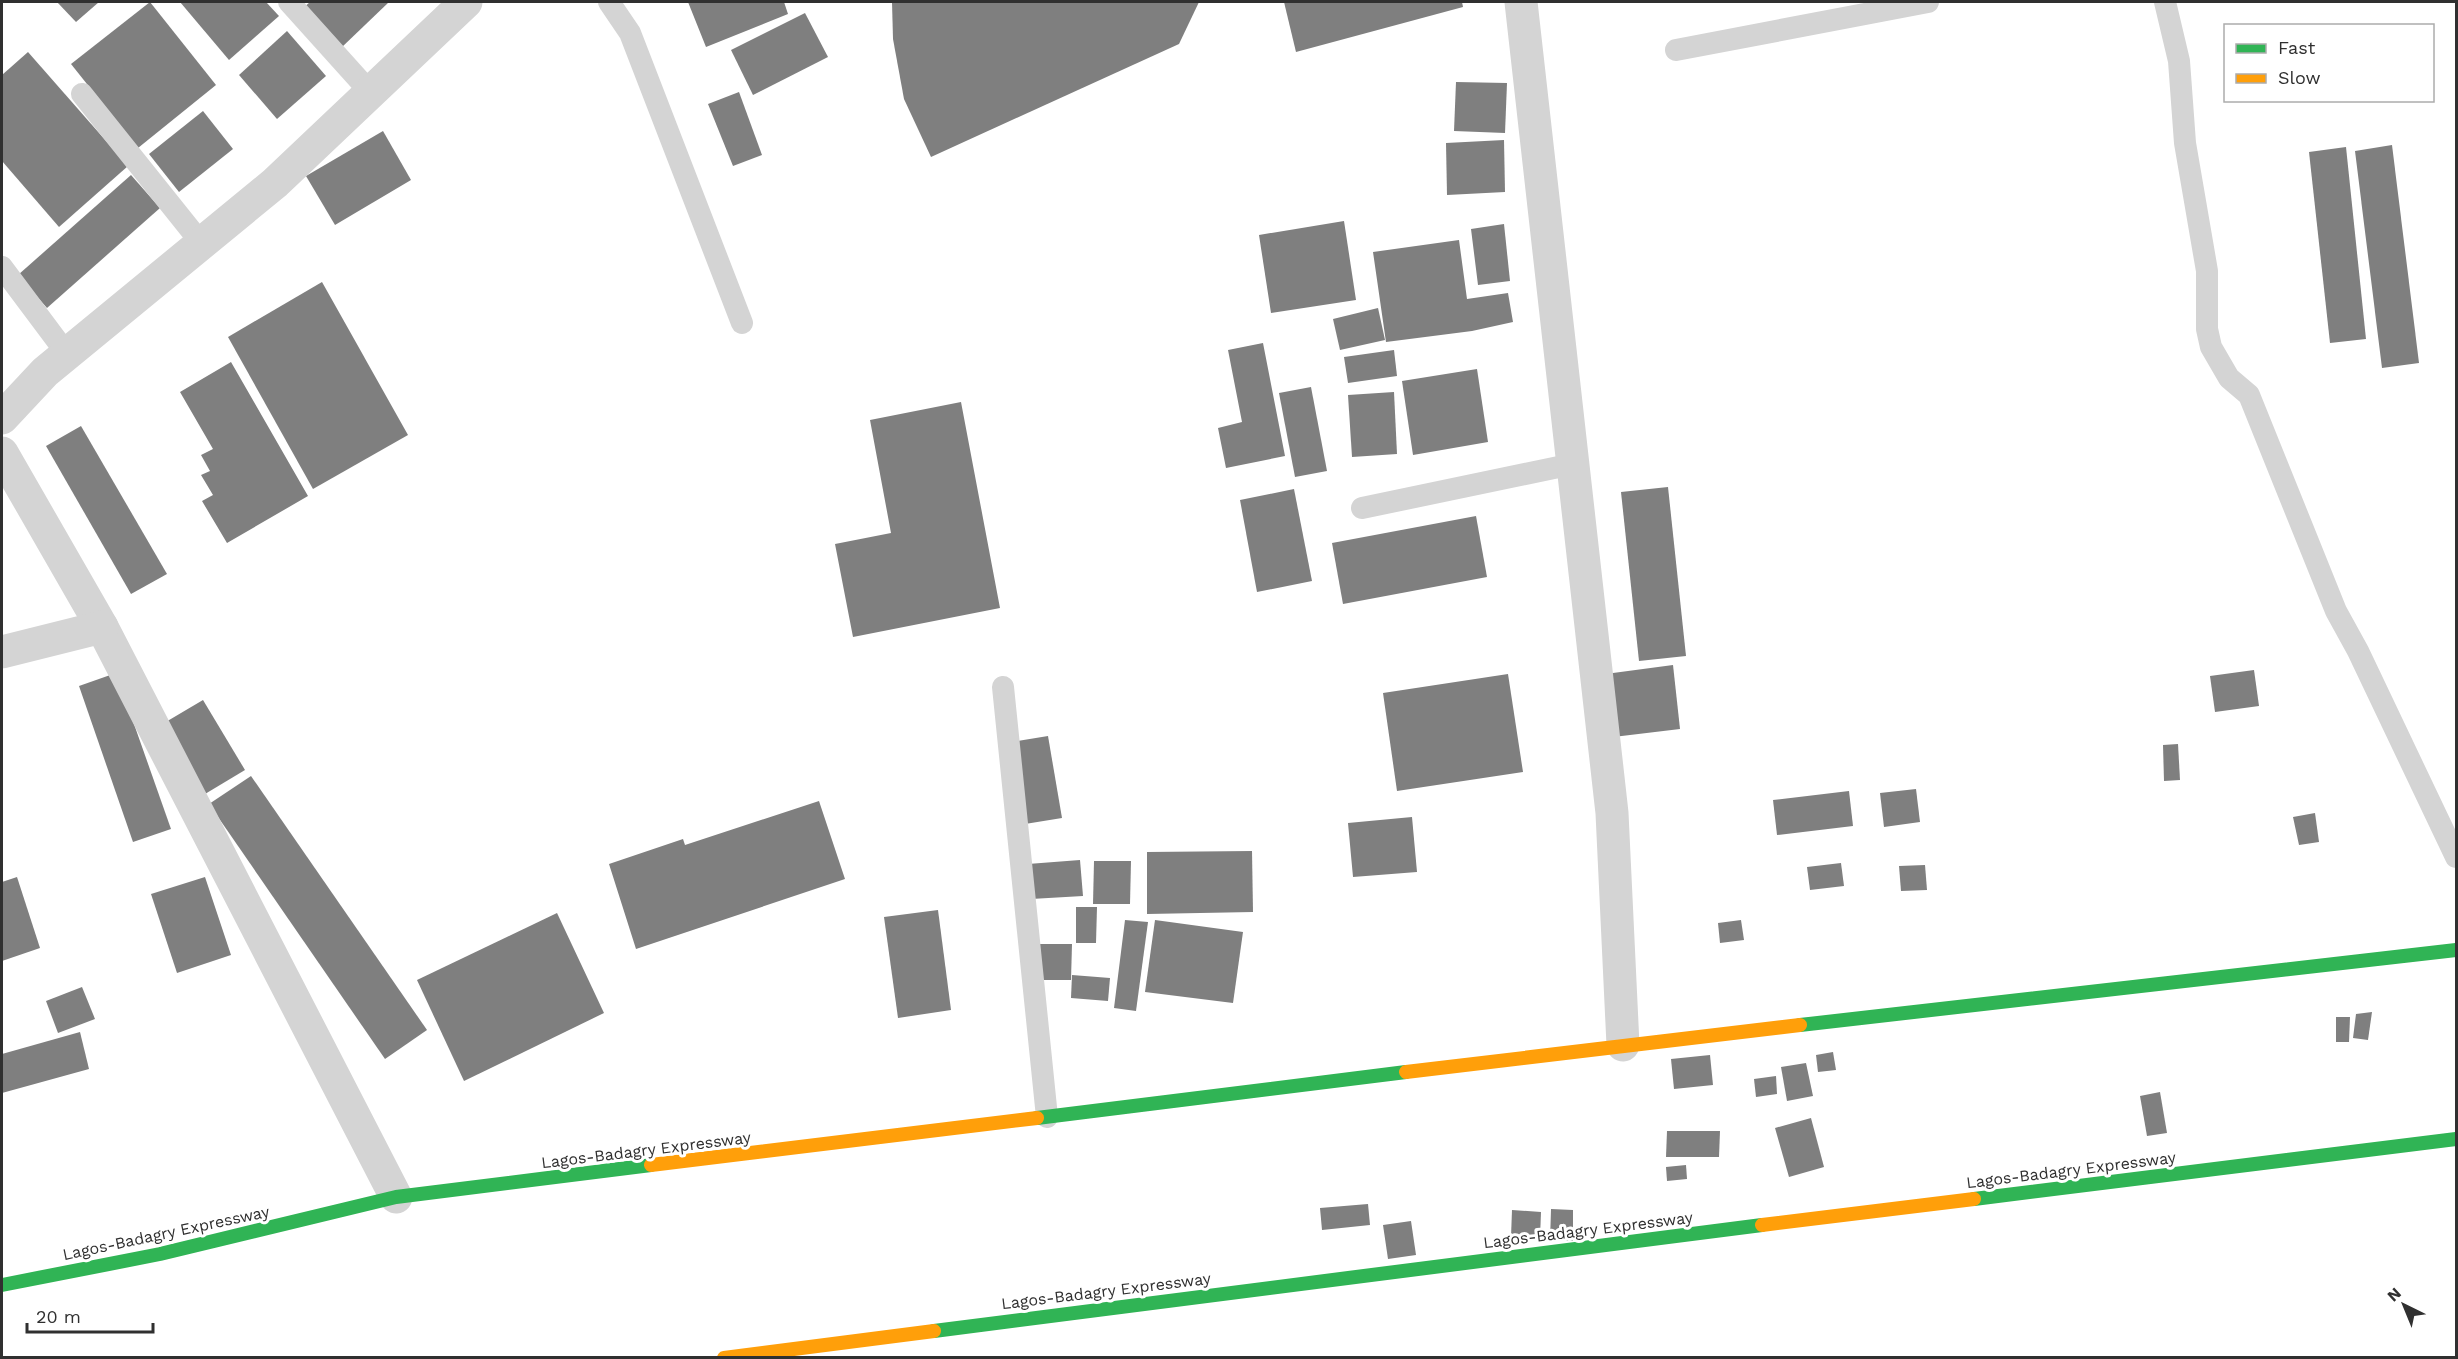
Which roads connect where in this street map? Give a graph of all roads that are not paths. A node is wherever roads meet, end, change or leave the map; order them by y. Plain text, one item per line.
1 (289, 2) edge
2 (466, 2) edge
3 (609, 2) edge
4 (1521, 2) edge
5 (1928, 2) edge
6 (2165, 2) edge
7 (1676, 50) dead end
8 (370, 92) junction
9 (82, 94) dead end
10 (202, 244) junction
11 (2, 267) edge
12 (742, 323) dead end
13 (67, 354) junction
14 (2, 418) edge
15 (2, 453) edge
16 (1573, 464) junction
17 (1362, 508) dead end
18 (102, 627) junction
19 (2, 652) edge
20 (1003, 687) dead end
21 (2457, 857) edge
22 (2457, 950) edge
23 (1623, 1045) junction
24 (1047, 1117) junction
25 (2457, 1138) edge
26 (396, 1197) junction
27 (2, 1285) edge
28 (724, 1358) edge

1 - 8 lane
2 - 8 street
3 - 12 lane
4 - 16 street
5 - 7 lane
6 - 21 lane
8 - 10 street
9 - 10 lane
10 - 13 street
11 - 13 lane
13 - 14 street
15 - 18 street
16 - 17 lane
16 - 23 street
18 - 19 street
18 - 26 street
20 - 24 lane
22 - 23 main road, Lagos-Badagry Expressway
23 - 24 main road, Lagos-Badagry Expressway
24 - 26 main road, Lagos-Badagry Expressway
25 - 28 main road, Lagos-Badagry Expressway
26 - 27 main road, Lagos-Badagry Expressway

